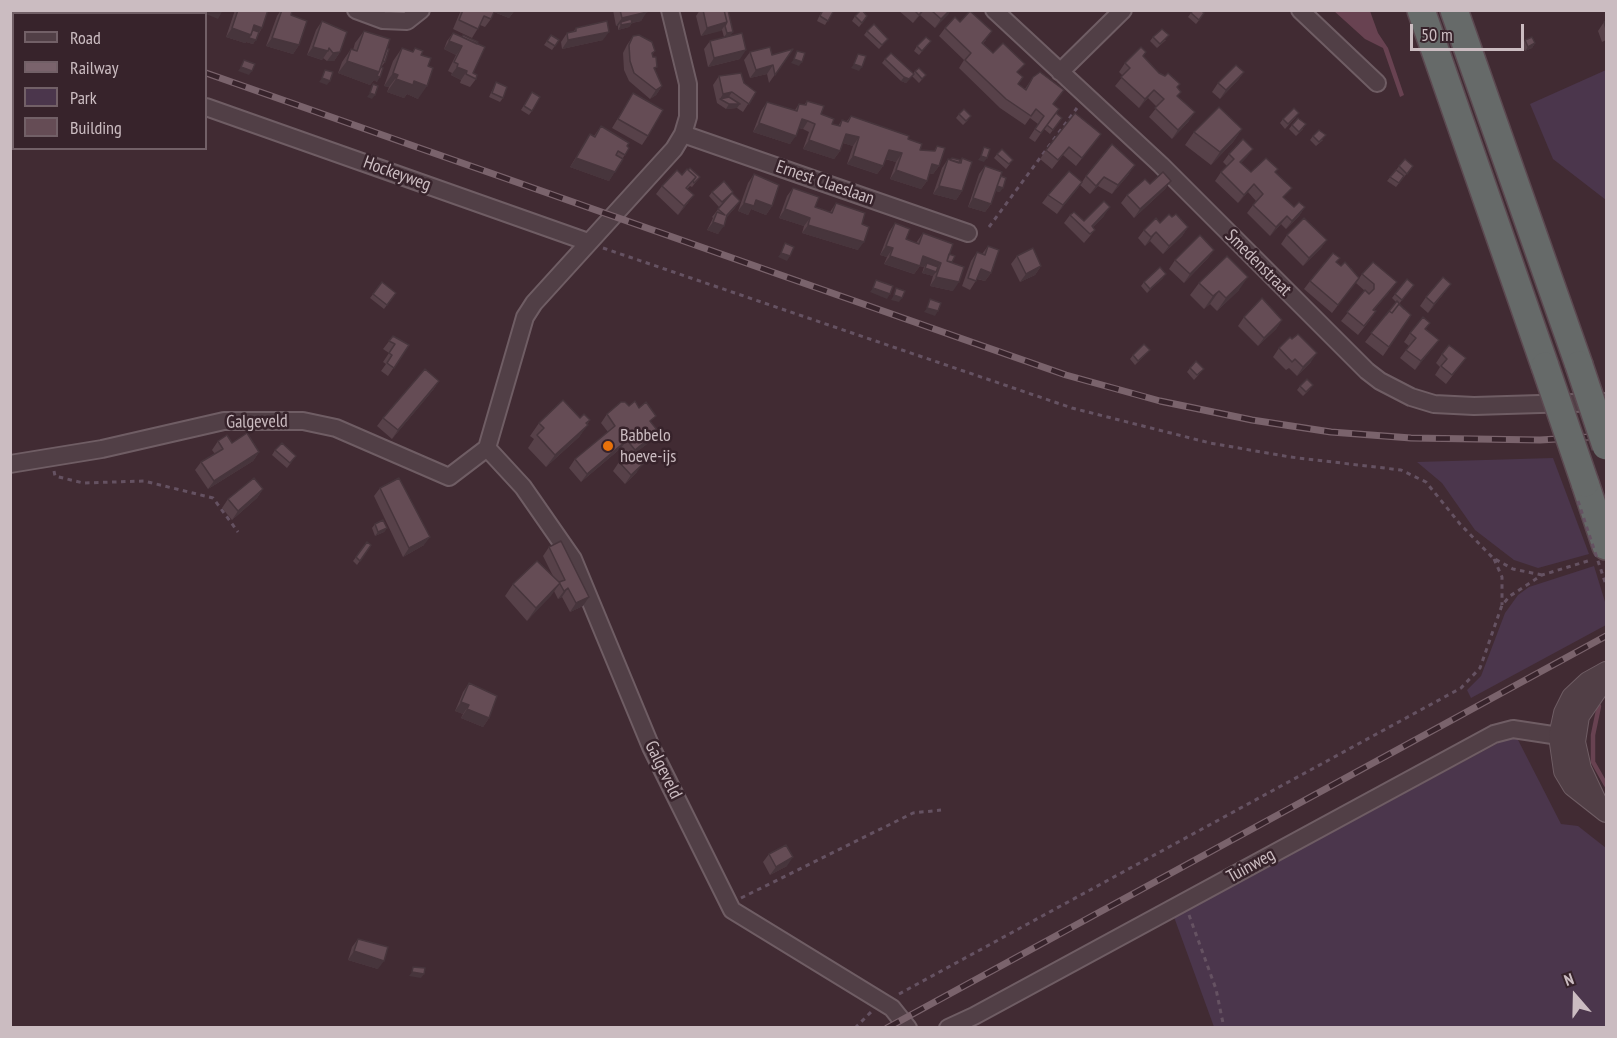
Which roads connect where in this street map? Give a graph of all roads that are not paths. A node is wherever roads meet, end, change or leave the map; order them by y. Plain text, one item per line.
1 (356, 10) edge
2 (421, 10) edge
3 (670, 10) edge
4 (994, 10) edge
5 (1123, 10) edge
6 (1300, 10) edge
7 (1421, 10) edge
8 (1454, 10) edge
9 (1060, 72) junction
10 (1377, 82) dead end
11 (207, 107) edge
12 (683, 134) junction
13 (968, 233) dead end
14 (588, 242) junction
15 (1606, 402) edge
16 (1606, 446) edge
17 (487, 448) junction
18 (10, 464) edge
19 (1600, 552) edge
20 (1606, 672) edge
21 (1597, 679) edge
22 (1559, 736) junction
23 (1602, 808) edge
24 (908, 1028) edge
25 (948, 1028) edge

1 - 2 street
3 - 12 street
4 - 9 street, Smedenstraat
5 - 9 street
6 - 10 street
7 - 19 highway, bridge
8 - 16 highway, bridge
9 - 15 street, Smedenstraat
11 - 14 street, Hockeyweg
12 - 13 street, Ernest Claeslaan
12 - 14 street
14 - 17 street
17 - 18 street, Galgeveld
17 - 24 street, Galgeveld
20 - 21 street
21 - 22 street
21 - 23 street
22 - 23 street
22 - 25 street, Tuinweg

